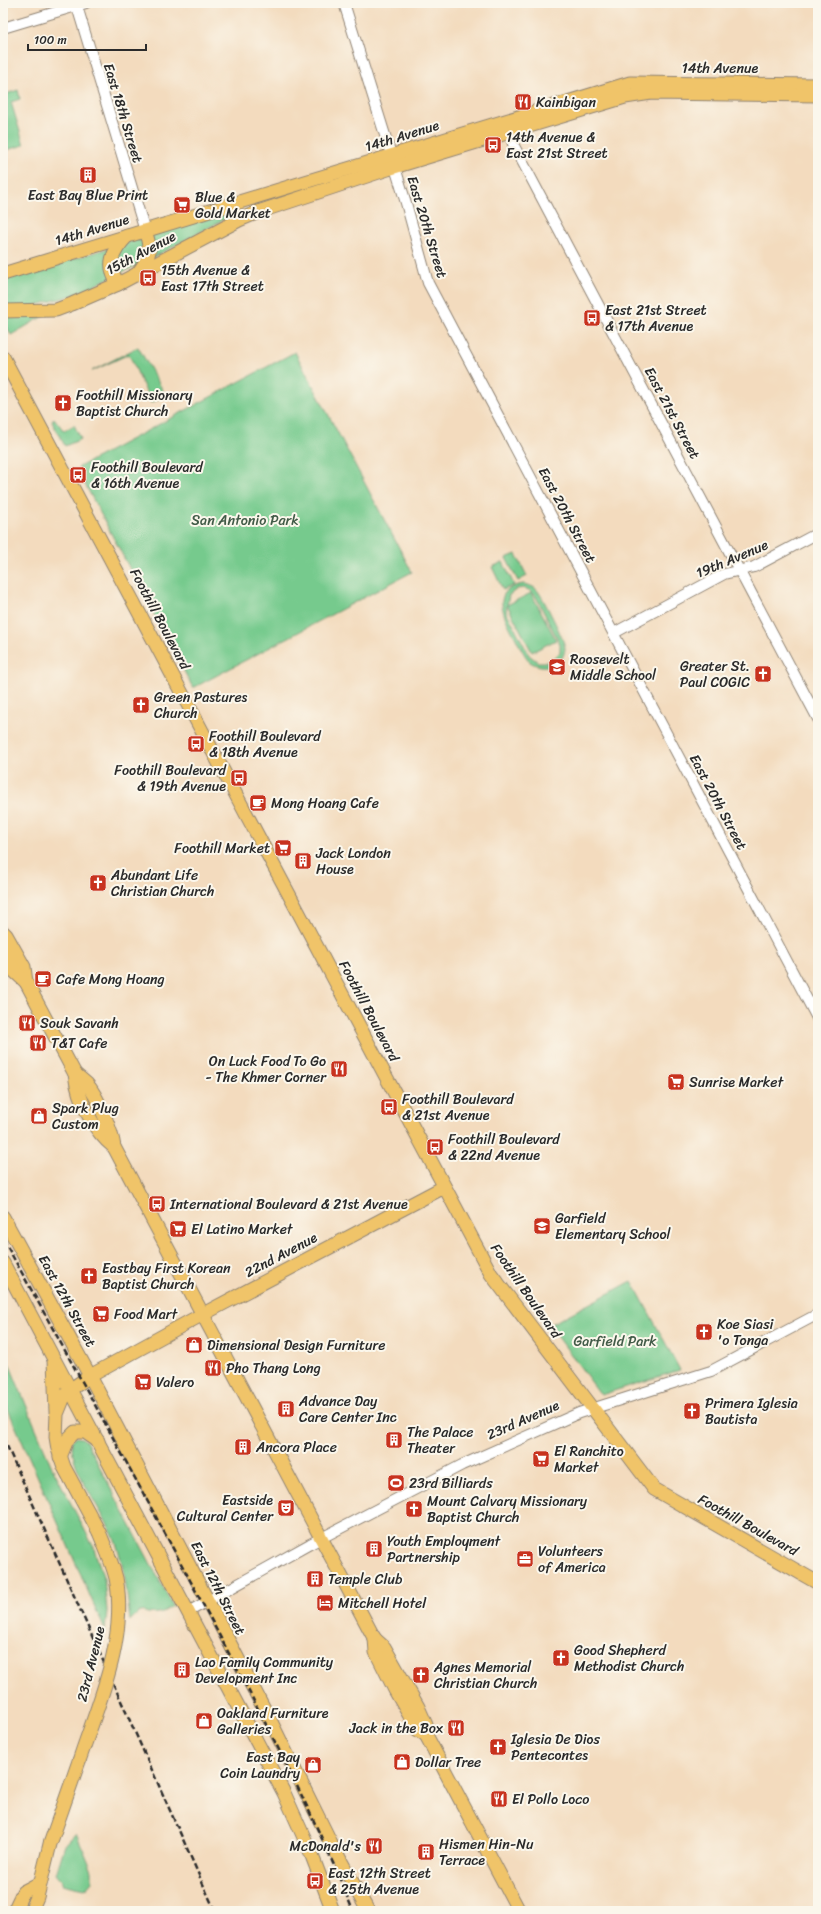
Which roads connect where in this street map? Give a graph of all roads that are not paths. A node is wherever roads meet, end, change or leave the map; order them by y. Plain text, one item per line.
1 (344, 3) edge
2 (79, 4) edge
3 (3, 28) edge
4 (818, 85) edge
5 (818, 95) edge
6 (513, 125) junction
7 (392, 161) junction
8 (239, 220) joint
9 (145, 231) junction
10 (127, 236) junction
11 (3, 274) edge
12 (136, 274) junction
13 (118, 284) junction
14 (3, 311) edge
15 (3, 357) edge
16 (818, 533) edge
17 (740, 570) junction
18 (614, 633) junction
19 (818, 719) edge
20 (3, 932) edge
21 (3, 949) edge
22 (26, 982) junction
23 (818, 1020) edge
24 (444, 1187) junction
25 (3, 1217) edge
26 (3, 1263) edge
27 (203, 1314) junction
28 (818, 1314) edge
29 (54, 1358) junction
30 (90, 1376) junction
31 (71, 1389) junction
32 (592, 1408) junction
33 (56, 1414) junction
34 (98, 1441) junction
35 (60, 1457) junction
36 (322, 1538) junction
37 (818, 1583) edge
38 (206, 1600) junction
39 (188, 1612) junction
40 (40, 1883) junction
41 (14, 1911) edge
42 (31, 1911) edge
43 (333, 1911) edge
44 (368, 1911) edge
45 (519, 1911) edge

1 - 7 street, East 20th Street
2 - 3 street
2 - 9 street, East 18th Street
4 - 6 main road, 14th Avenue
5 - 6 main road, 14th Avenue
6 - 7 main road, 14th Avenue
6 - 17 street, East 21st Street
7 - 8 main road, 14th Avenue
7 - 9 main road, 14th Avenue
7 - 18 street, East 20th Street
8 - 12 main road, 15th Avenue
9 - 10 main road, 14th Avenue
9 - 12 main road
10 - 11 main road, 14th Avenue
10 - 13 main road
12 - 13 main road, 15th Avenue
13 - 14 main road, 15th Avenue
15 - 24 main road, Foothill Boulevard
16 - 17 street, 19th Avenue
17 - 18 street, 19th Avenue
17 - 19 street, East 21st Street
18 - 23 street, East 20th Street
20 - 22 main road
21 - 22 main road
22 - 27 main road
24 - 27 main road, 22nd Avenue
24 - 32 main road, Foothill Boulevard
25 - 30 main road, East 12th Street
26 - 29 main road
27 - 30 main road, 22nd Avenue
27 - 36 main road
28 - 32 street, 23rd Avenue
29 - 31 main road
29 - 33 main road
30 - 31 main road, 22nd Avenue
30 - 38 main road, East 12th Street
31 - 33 main road, 23rd Avenue
31 - 34 main road
32 - 36 street, 23rd Avenue
32 - 37 main road, Foothill Boulevard
33 - 35 main road, 23rd Avenue
34 - 35 main road
34 - 39 main road
35 - 40 main road, 23rd Avenue, bridge
36 - 38 street, 23rd Avenue
36 - 45 main road
38 - 39 street, 23rd Avenue
38 - 44 main road, East 12th Street
39 - 43 main road
40 - 41 main road
40 - 42 main road, 23rd Avenue

